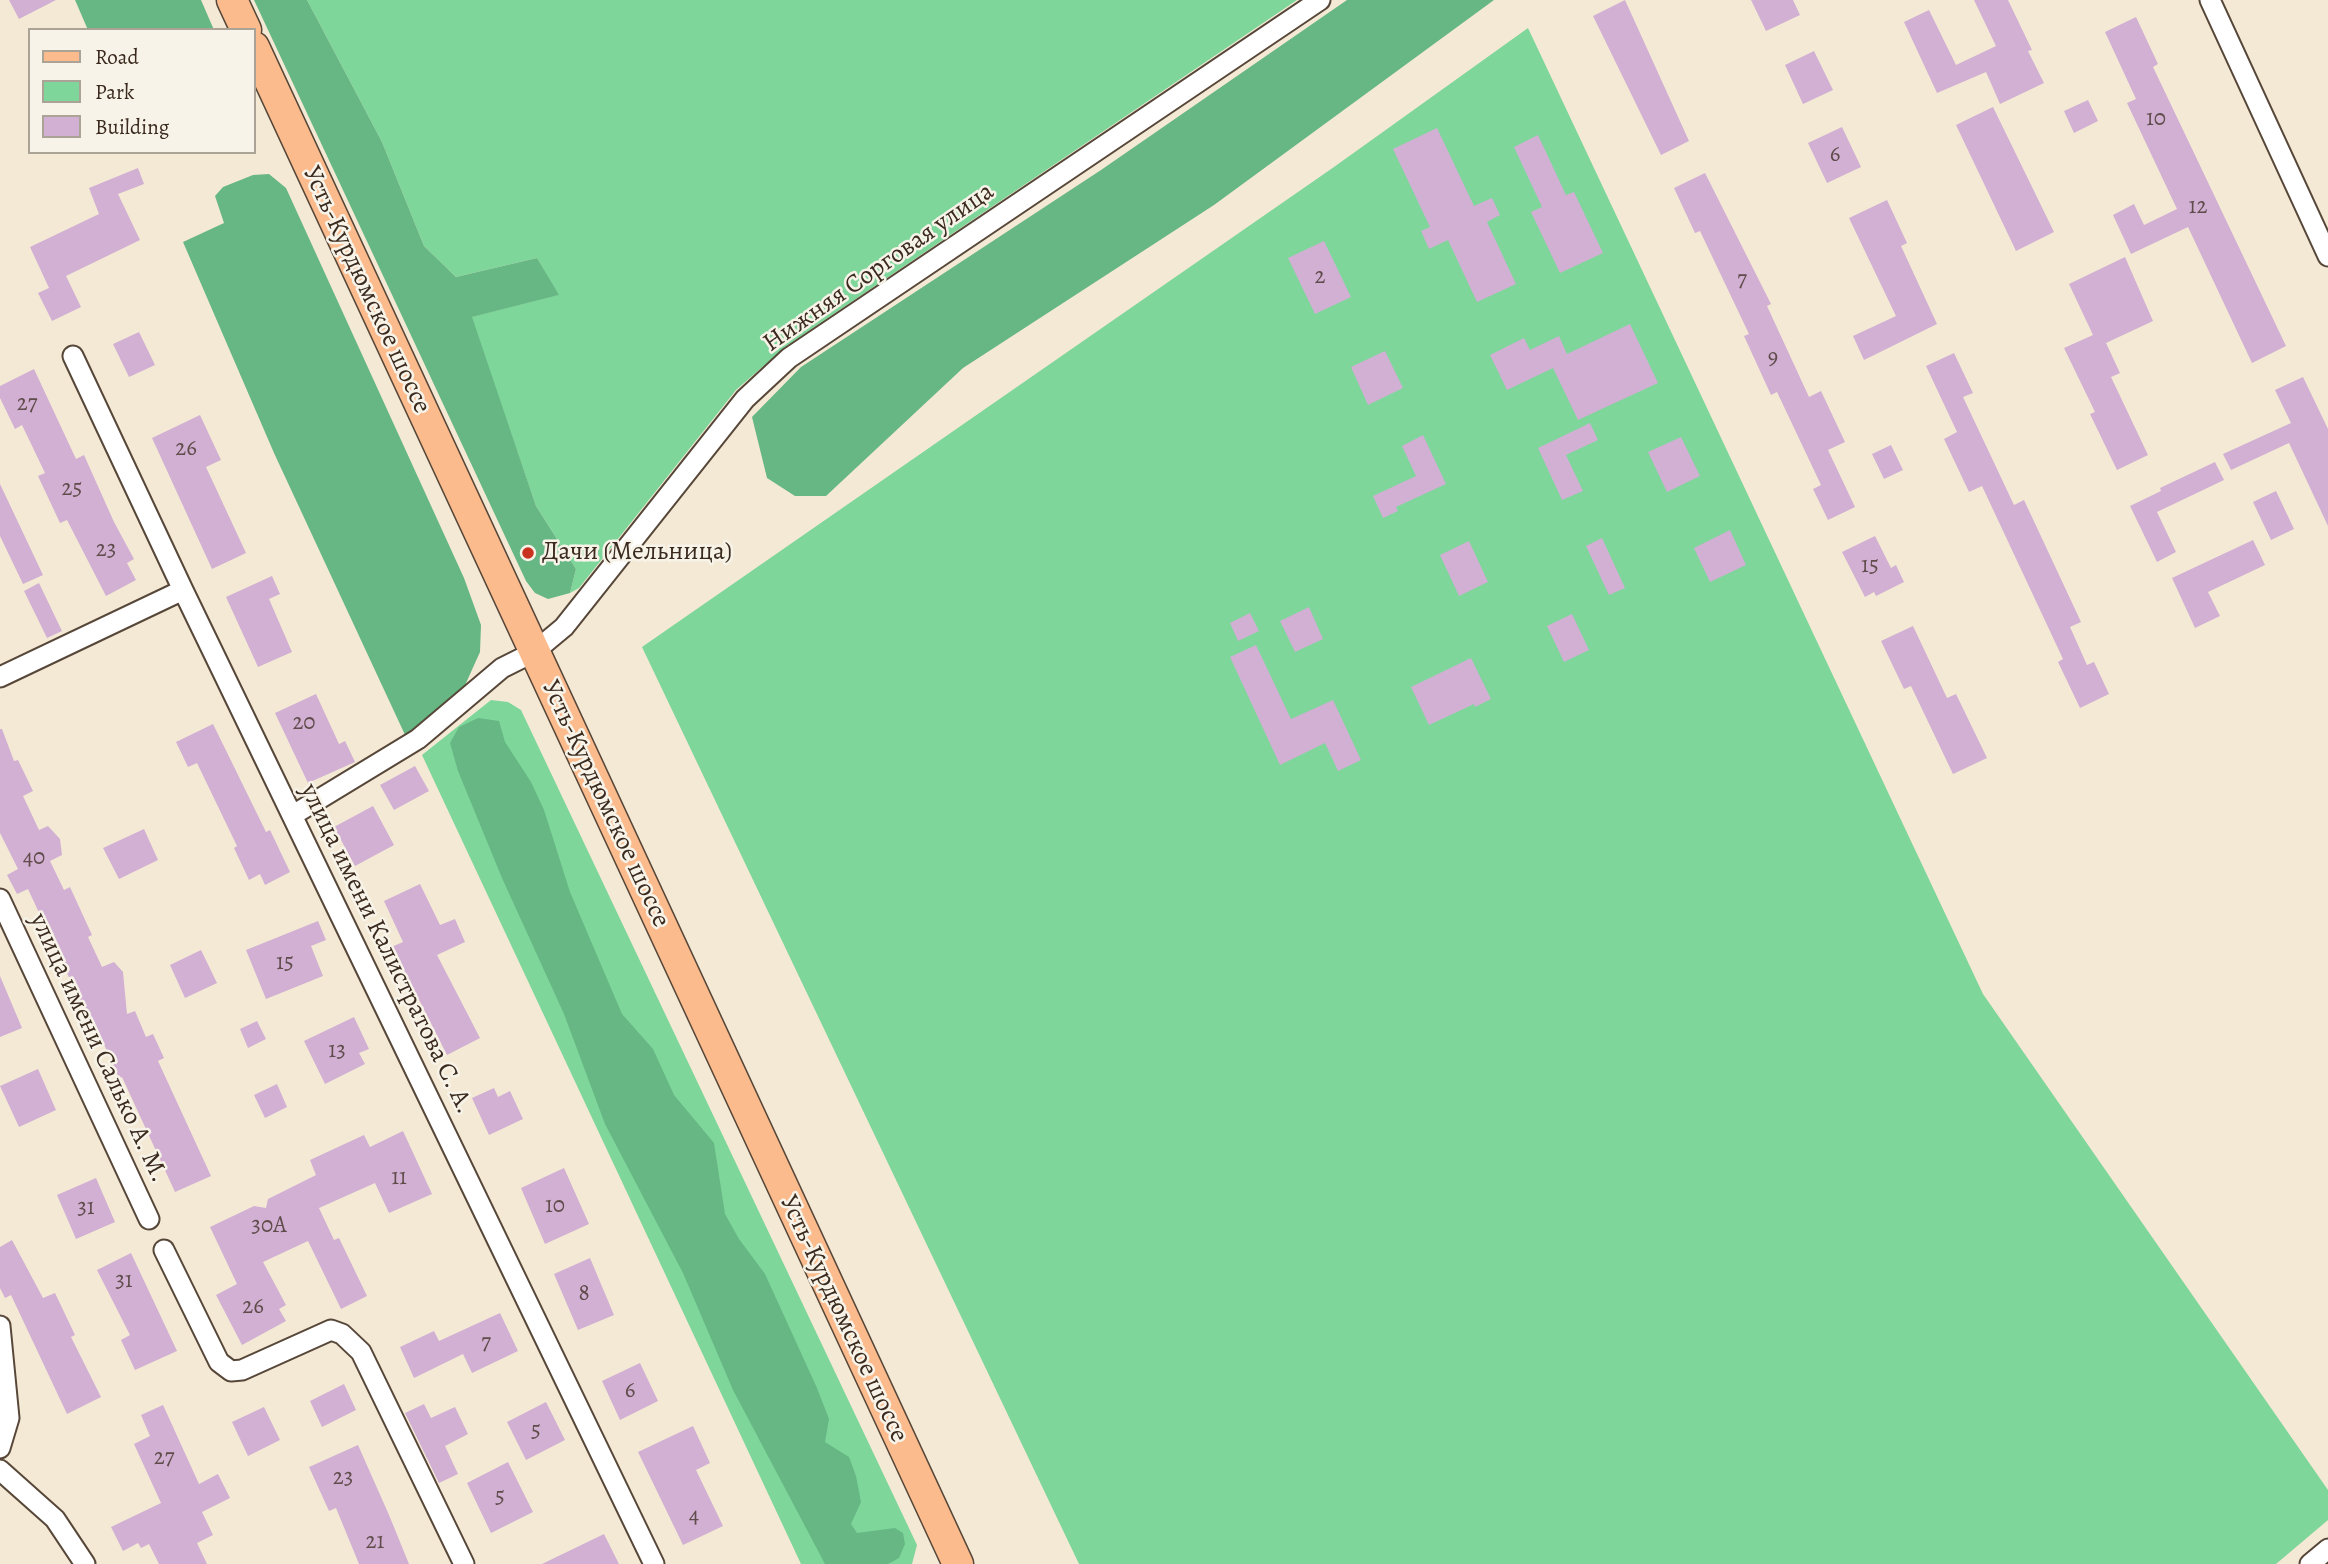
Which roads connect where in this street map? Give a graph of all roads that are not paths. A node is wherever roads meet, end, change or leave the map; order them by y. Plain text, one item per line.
1 (232, 0) edge
2 (1320, 0) edge
3 (2210, 0) edge
4 (245, 28) edge
5 (256, 51) edge
6 (2328, 256) edge
7 (73, 356) dead end
8 (183, 590) junction
9 (534, 652) junction
10 (0, 677) edge
11 (293, 815) junction
12 (0, 899) edge
13 (149, 1219) dead end
14 (164, 1250) dead end
15 (0, 1326) edge
16 (0, 1448) edge
17 (0, 1470) edge
18 (2328, 1549) edge
19 (955, 1563) edge
20 (85, 1564) edge
21 (464, 1564) edge
22 (654, 1564) edge
23 (2310, 1564) edge

1 - 4 main road
2 - 9 street, Нижняя Сорговая улица
3 - 6 street
5 - 9 main road, Усть-Курдюмское шоссе
7 - 8 street, улица имени Калистратова С. А.
8 - 10 street
8 - 11 street, улица имени Калистратова С. А.
9 - 11 street, Нижняя Сорговая улица
9 - 19 main road, Усть-Курдюмское шоссе
11 - 22 street, улица имени Калистратова С. А.
12 - 13 street, улица имени Салько А. М.
14 - 21 street
15 - 16 street
17 - 20 street
18 - 23 street

